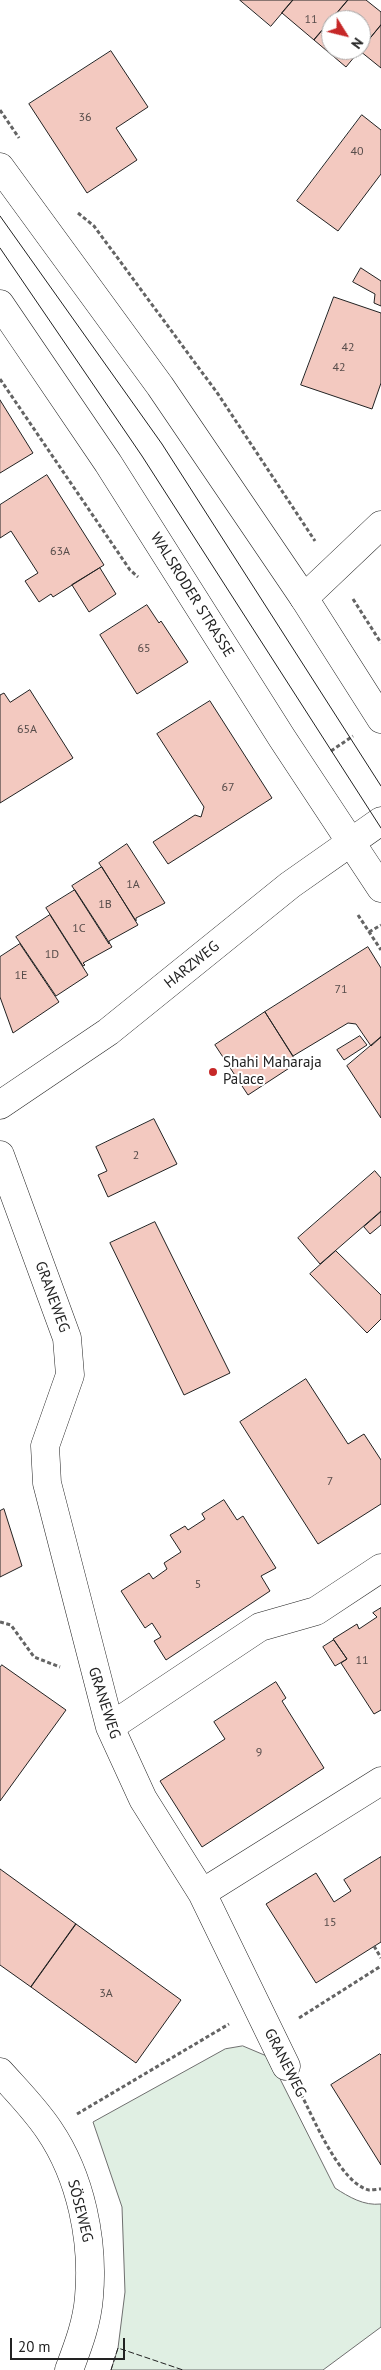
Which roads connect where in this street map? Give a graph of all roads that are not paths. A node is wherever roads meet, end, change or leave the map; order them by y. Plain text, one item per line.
1 (0, 167) edge
2 (0, 304) edge
3 (381, 525) edge
4 (304, 598) junction
5 (381, 719) edge
6 (381, 821) edge
7 (351, 842) junction
8 (381, 888) edge
9 (0, 1105) edge
10 (0, 1155) edge
11 (381, 1568) edge
12 (110, 1727) junction
13 (381, 1781) edge
14 (202, 1893) junction
15 (286, 2066) road end
16 (0, 2072) edge
17 (69, 2370) edge

1 - 4 street
2 - 7 street, WALSRODER STRASSE
3 - 4 street
4 - 5 street
6 - 7 street, HARZWEG
7 - 8 street, WALSRODER STRASSE
7 - 9 street, HARZWEG
10 - 12 street, GRANEWEG
11 - 12 street
12 - 14 street, GRANEWEG
13 - 14 street
14 - 15 street, GRANEWEG
16 - 17 street, SÖSEWEG

